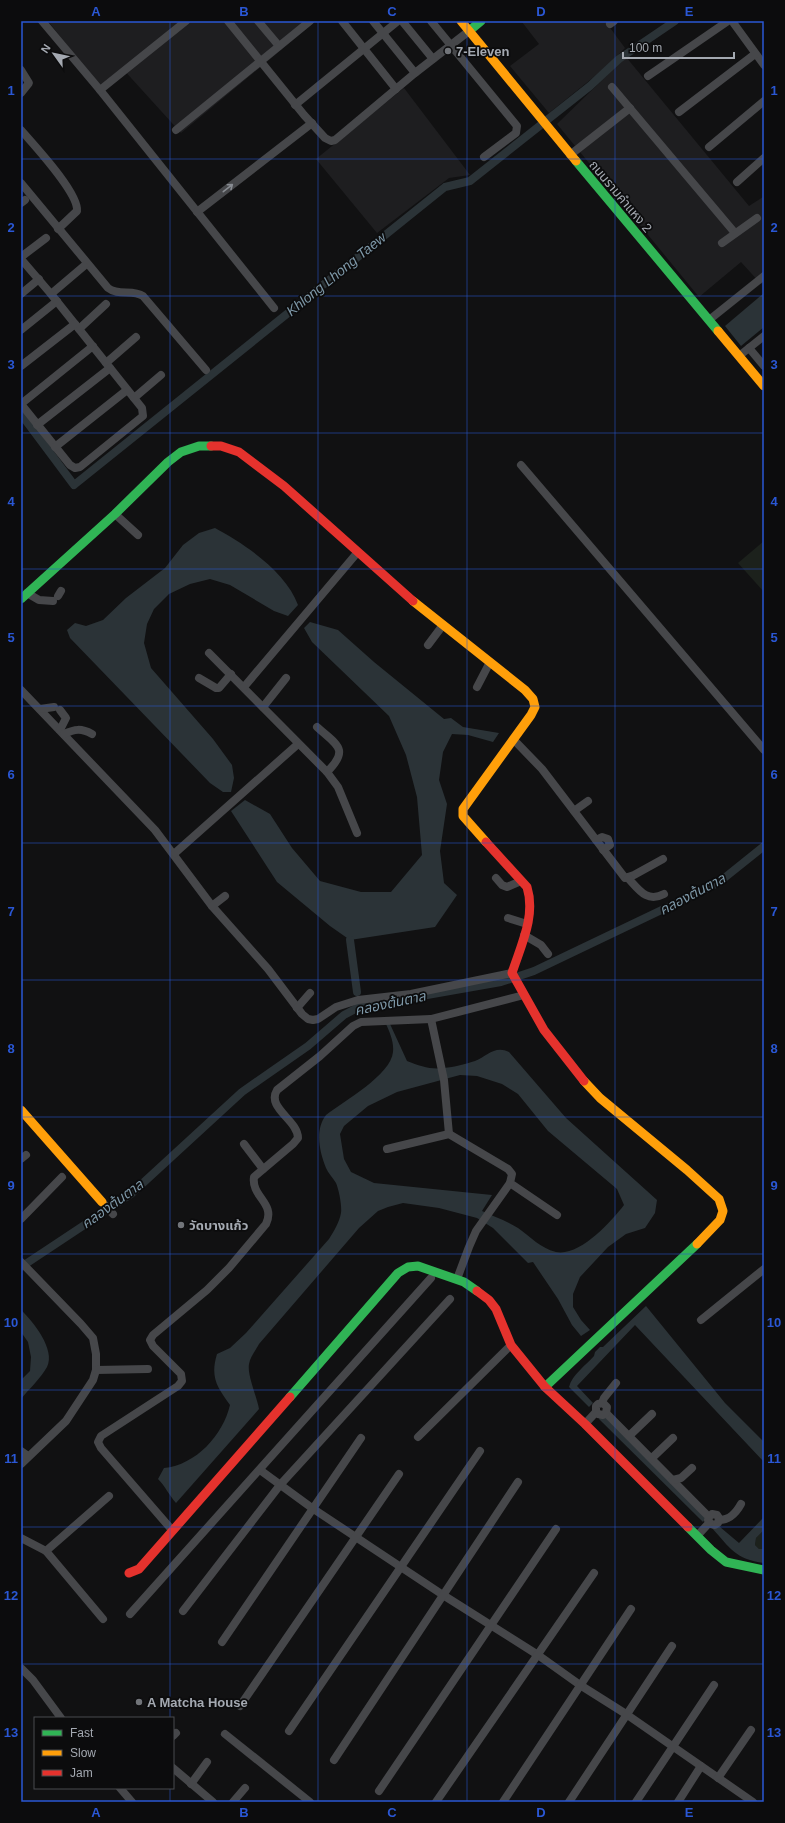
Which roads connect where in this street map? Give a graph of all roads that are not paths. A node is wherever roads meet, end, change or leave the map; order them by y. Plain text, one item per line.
1 (42, 21) edge
2 (186, 21) edge
3 (228, 21) edge
4 (258, 21) edge
5 (310, 21) edge
6 (342, 21) edge
7 (373, 21) edge
8 (398, 21) edge
9 (402, 21) edge
10 (431, 21) edge
11 (461, 21) edge
12 (481, 21) edge
13 (728, 21) edge
14 (732, 21) edge
15 (469, 31) junction
16 (382, 33) junction
17 (452, 45) junction
18 (279, 46) junction
19 (364, 49) junction
20 (755, 54) junction
21 (433, 59) junction
22 (260, 61) junction
23 (764, 65) edge
24 (21, 70) edge
25 (415, 73) junction
26 (648, 76) dead end
27 (612, 87) dead end
28 (396, 89) junction
29 (100, 90) junction
30 (21, 93) edge
31 (764, 100) edge
32 (295, 105) junction
33 (630, 108) junction
34 (679, 112) dead end
35 (312, 123) junction
36 (21, 130) edge
37 (176, 130) dead end
38 (709, 147) dead end
39 (570, 156) junction
40 (484, 157) dead end
41 (764, 158) edge
42 (737, 182) dead end
43 (21, 183) edge
44 (197, 212) junction
45 (757, 218) dead end
46 (58, 229) junction
47 (735, 233) junction
48 (46, 238) dead end
49 (722, 243) dead end
50 (22, 261) edge
51 (84, 266) dead end
52 (764, 276) edge
53 (39, 279) junction
54 (21, 294) edge
55 (51, 294) junction
56 (56, 301) junction
57 (106, 304) dead end
58 (274, 308) dead end
59 (709, 320) junction
60 (77, 326) junction
61 (21, 330) edge
62 (764, 336) edge
63 (136, 337) dead end
64 (93, 346) junction
65 (749, 348) junction
66 (739, 356) junction
67 (108, 365) junction
68 (21, 366) edge
69 (764, 366) edge
70 (206, 370) dead end
71 (764, 370) edge
72 (161, 375) dead end
73 (756, 377) junction
74 (764, 386) edge
75 (127, 390) junction
76 (134, 398) junction
77 (37, 425) junction
78 (55, 447) junction
79 (521, 465) dead end
80 (115, 514) junction
81 (138, 535) dead end
82 (357, 553) junction
83 (24, 596) edge
84 (57, 596) dead end
85 (443, 625) junction
86 (428, 645) dead end
87 (209, 653) dead end
88 (490, 662) junction
89 (231, 674) junction
90 (199, 678) dead end
91 (286, 678) dead end
92 (244, 687) junction
93 (477, 687) dead end
94 (21, 690) edge
95 (263, 707) junction
96 (40, 709) junction
97 (317, 727) dead end
98 (62, 732) junction
99 (92, 734) dead end
100 (513, 738) junction
101 (298, 744) junction
102 (764, 750) edge
103 (327, 772) junction
104 (588, 801) dead end
105 (574, 811) junction
106 (357, 833) dead end
107 (175, 853) junction
108 (663, 859) dead end
109 (496, 878) dead end
110 (628, 878) junction
111 (521, 881) junction
112 (664, 894) dead end
113 (225, 896) dead end
114 (212, 906) junction
115 (508, 918) dead end
116 (527, 924) junction
117 (524, 934) junction
118 (548, 954) dead end
119 (513, 975) junction
120 (523, 992) junction
121 (310, 993) dead end
122 (297, 1008) junction
123 (431, 1019) junction
124 (21, 1110) edge
125 (448, 1134) junction
126 (244, 1144) dead end
127 (387, 1149) dead end
128 (263, 1169) junction
129 (62, 1177) dead end
130 (510, 1183) junction
131 (102, 1202) joint
132 (113, 1214) dead end
133 (557, 1215) dead end
134 (21, 1219) edge
135 (22, 1263) edge
136 (764, 1268) edge
137 (431, 1278) dead end
138 (457, 1279) junction
139 (450, 1299) dead end
140 (701, 1320) dead end
141 (511, 1345) junction
142 (148, 1369) dead end
143 (96, 1370) junction
144 (616, 1383) dead end
145 (545, 1387) junction
146 (602, 1403) junction
147 (596, 1412) junction
148 (606, 1413) junction
149 (652, 1414) dead end
150 (585, 1424) junction
151 (629, 1436) junction
152 (418, 1437) dead end
153 (361, 1438) dead end
154 (673, 1438) dead end
155 (21, 1451) edge
156 (480, 1451) dead end
157 (28, 1456) junction
158 (652, 1458) junction
159 (21, 1464) edge
160 (692, 1468) dead end
161 (260, 1470) junction
162 (399, 1474) dead end
163 (674, 1480) junction
164 (518, 1482) dead end
165 (280, 1485) junction
166 (109, 1496) dead end
167 (741, 1504) dead end
168 (312, 1508) junction
169 (709, 1520) junction
170 (556, 1529) dead end
171 (172, 1530) junction
172 (697, 1536) junction
173 (357, 1537) junction
174 (21, 1538) edge
175 (46, 1551) junction
176 (401, 1567) junction
177 (764, 1570) edge
178 (129, 1573) dead end
179 (594, 1573) dead end
180 (443, 1595) junction
181 (631, 1609) dead end
182 (182, 1611) dead end
183 (130, 1614) dead end
184 (103, 1619) dead end
185 (491, 1624) junction
186 (222, 1642) dead end
187 (672, 1646) dead end
188 (538, 1655) junction
189 (21, 1668) edge
190 (580, 1685) junction
191 (714, 1685) dead end
192 (240, 1706) dead end
193 (626, 1714) junction
194 (60, 1717) edge
195 (751, 1730) dead end
196 (289, 1732) dead end
197 (225, 1734) dead end
198 (672, 1748) junction
199 (334, 1760) dead end
200 (207, 1762) dead end
201 (701, 1766) junction
202 (174, 1769) edge
203 (718, 1778) junction
204 (192, 1784) junction
205 (245, 1788) dead end
206 (121, 1789) edge
207 (379, 1791) dead end
208 (743, 1795) junction
209 (132, 1802) edge
210 (213, 1802) edge
211 (233, 1802) edge
212 (310, 1802) edge
213 (436, 1802) edge
214 (503, 1802) edge
215 (568, 1802) edge
216 (636, 1802) edge
217 (678, 1802) edge
218 (738, 1802) edge
219 (753, 1802) edge

1 - 29 street
2 - 29 street
3 - 22 street
4 - 18 street
5 - 18 street
6 - 19 street
7 - 16 street
8 - 16 street
9 - 21 street
10 - 17 street
11 - 15 street, ถนนรามคำแหง 2
12 - 15 street
13 - 26 street
14 - 20 street
15 - 17 street
15 - 39 street, ถนนรามคำแหง 2
16 - 19 street
16 - 25 street
17 - 21 street
17 - 40 street
18 - 22 street
19 - 28 street
19 - 32 street
20 - 23 street
20 - 34 street
21 - 25 street
22 - 32 street
22 - 37 street
24 - 30 street
25 - 28 street
27 - 33 street
28 - 35 street
29 - 44 street
31 - 38 street
32 - 35 street
33 - 39 street
33 - 47 street
44 -> 35 street
36 - 46 street
39 - 59 street, ถนนรามคำแหง 2
41 - 42 street
43 - 46 street
44 - 58 street
45 - 47 street
46 - 70 street
47 - 49 street
48 - 50 street
50 - 53 street
51 - 55 street
52 - 59 street
53 - 54 street
53 - 55 street
55 - 56 street
56 - 60 street
56 - 61 street
57 - 60 street
59 - 66 street, ถนนรามคำแหง 2
60 - 64 street
60 - 68 street
62 - 65 street
63 - 67 street
64 - 67 street
64 - 77 street
65 - 66 street
65 - 69 street
66 - 73 street, ถนนรามคำแหง 2
67 - 75 street
67 - 77 street
71 - 73 street
72 - 76 street
73 - 74 street, ถนนรามคำแหง 2
75 - 76 street
75 - 78 street
76 - 78 street
77 - 78 street
79 - 102 street
80 - 81 street
80 - 82 street
80 - 83 street
82 - 85 street
82 - 92 street
83 - 84 street
85 - 86 street
85 - 88 street
87 - 89 street
88 - 93 street
88 - 100 street
89 - 90 street
89 - 92 street
91 - 95 street
92 - 95 street
94 - 96 street
95 - 101 street
96 - 98 street
96 - 98 street
97 - 103 street
98 - 99 street
98 - 107 street
100 - 105 street
100 - 111 street
101 - 103 street
101 - 107 street
103 - 106 street
104 - 105 street
105 - 110 street
107 - 114 street
108 - 110 street
109 - 111 street
110 - 112 street
111 - 116 street
113 - 114 street
114 - 122 street
115 - 116 street
116 - 117 street
117 - 118 street
117 - 119 street
119 - 120 street
119 - 122 street
120 - 123 street
120 - 145 street
121 - 122 street
123 - 125 street
123 - 128 street
124 - 131 street
125 - 127 street
125 - 130 street
126 - 128 street
128 - 171 street
129 - 134 street
130 - 133 street
130 - 138 street
131 - 132 street
135 - 143 street
136 - 140 street
137 - 161 street
138 - 141 street
138 - 171 street
139 - 165 street
141 - 145 street
141 - 152 street
142 - 143 street
143 - 157 street
144 - 146 street
145 - 150 street
146 - 147 street
146 - 148 street
147 - 148 street
147 - 150 street
148 - 151 street
149 - 151 street
150 - 172 street
151 - 158 street
153 - 168 street
154 - 158 street
155 - 157 street
156 - 176 street
157 - 159 street
158 - 163 street
160 - 163 street
161 - 165 street
161 - 183 street
162 - 173 street
163 - 169 street
164 - 180 street
165 - 168 street
165 - 182 street
166 - 175 street
167 - 169 street
168 - 173 street
168 - 186 street
169 - 172 street
170 - 185 street
171 - 178 street
172 - 177 street
173 - 176 street
173 - 192 street
174 - 175 street
175 - 184 street
176 - 180 street
176 - 196 street
179 - 188 street
180 - 185 street
180 - 199 street
181 - 190 street
185 - 188 street
185 - 207 street
187 - 193 street
188 - 190 street
188 - 213 street
189 - 194 street
190 - 193 street
190 - 214 street
191 - 198 street
193 - 198 street
193 - 215 street
195 - 203 street
197 - 212 street
198 - 201 street
198 - 216 street
200 - 204 street
201 - 203 street
201 - 217 street
202 - 204 street
203 - 208 street
204 - 210 street
205 - 211 street
206 - 209 street
208 - 218 street
208 - 219 street

